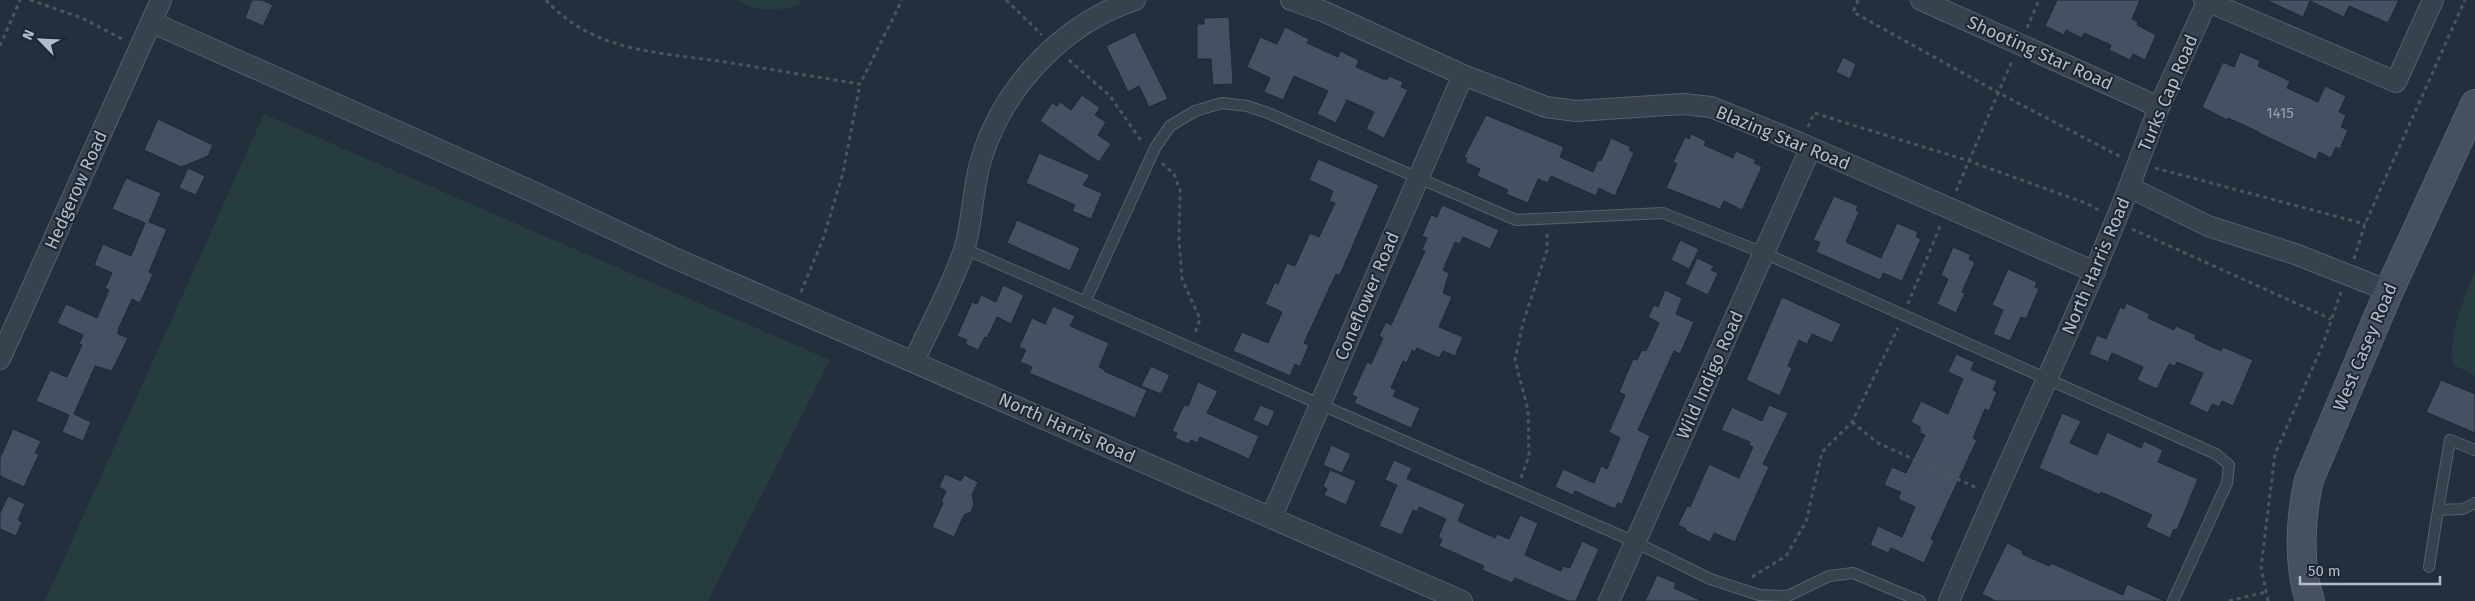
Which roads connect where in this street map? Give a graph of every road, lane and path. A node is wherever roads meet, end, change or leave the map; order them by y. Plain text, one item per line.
1 (20, 0) edge
2 (30, 0) edge
3 (161, 0) edge
4 (546, 0) edge
5 (902, 0) edge
6 (1006, 0) edge
7 (1135, 0) edge
8 (1291, 0) edge
9 (1858, 0) edge
10 (1921, 0) edge
11 (2207, 0) edge
12 (2433, 0) edge
13 (151, 22) junction
14 (0, 46) edge
15 (1054, 47) junction
16 (140, 48) junction
17 (1463, 75) junction
18 (860, 84) junction
19 (2475, 104) edge
20 (2159, 107) junction
21 (1806, 146) junction
22 (1152, 154) junction
23 (2138, 164) junction
24 (1417, 178) junction
25 (2129, 187) junction
26 (1548, 218) junction
27 (2115, 221) junction
28 (2364, 224) dead end
29 (965, 249) junction
30 (1764, 253) junction
31 (2095, 272) junction
32 (2389, 291) junction
33 (1085, 302) junction
34 (794, 309) junction
35 (2332, 319) dead end
36 (1190, 348) junction
37 (0, 359) edge
38 (914, 361) junction
39 (2046, 380) junction
40 (1320, 405) junction
41 (1852, 422) dead end
42 (2475, 450) edge
43 (1516, 490) junction
44 (1994, 495) junction
45 (2475, 503) edge
46 (2438, 510) junction
47 (1271, 518) junction
48 (1635, 542) junction
49 (2429, 568) dead end
50 (2266, 592) dead end
51 (1462, 601) edge
52 (1609, 601) edge
53 (1920, 601) edge
54 (1949, 601) edge
55 (2173, 601) edge
56 (2229, 601) edge
57 (2310, 601) edge

1 - 14 path
2 - 16 path
3 - 13 street, Hedgerow Road
4 - 18 path
5 - 18 path
6 - 15 path
7 - 15 street
8 - 17 street, Blazing Star Road
9 - 23 path
10 - 20 street, Shooting Star Road
11 - 12 street
11 - 20 street, Turks Cap Road
13 - 16 street, Hedgerow Road
13 - 34 street, North Harris Road
15 - 22 path
15 - 29 street
16 - 37 street, Hedgerow Road
17 - 21 street, Blazing Star Road
17 - 24 street, Coneflower Road
18 - 34 path
19 - 32 main road, West Casey Road
20 - 23 street, Turks Cap Road
21 - 27 path
21 - 30 street, Wild Indigo Road
21 - 31 street, Blazing Star Road
22 - 24 lane
22 - 33 lane
22 - 36 path
23 - 25 street, Turks Cap Road
23 - 28 path
24 - 26 lane
24 - 40 street, Coneflower Road
25 - 27 street, North Harris Road
25 - 32 street, North Harris Road
26 - 30 lane
26 - 43 path
27 - 31 street, North Harris Road
27 - 35 path
29 - 33 lane
29 - 38 street
30 - 39 lane
30 - 48 street, Wild Indigo Road
31 - 39 street, North Harris Road
32 - 57 main road, West Casey Road
33 - 36 lane
34 - 38 street, North Harris Road
36 - 40 lane
38 - 47 street, North Harris Road
39 - 44 street, North Harris Road
39 - 55 lane
40 - 43 lane
40 - 47 street, Coneflower Road
41 - 44 path
42 - 46 lane
43 - 48 lane
44 - 54 street, North Harris Road
45 - 46 lane
46 - 49 lane
47 - 51 street, North Harris Road
48 - 52 street, Wild Indigo Road
48 - 53 lane
50 - 56 path

